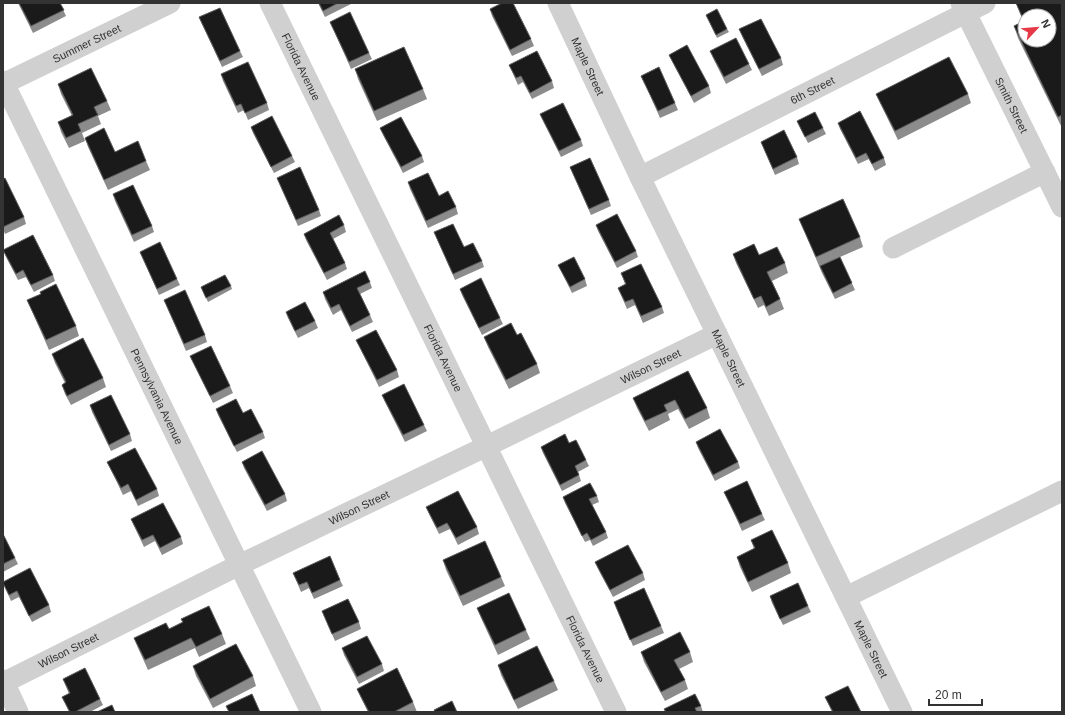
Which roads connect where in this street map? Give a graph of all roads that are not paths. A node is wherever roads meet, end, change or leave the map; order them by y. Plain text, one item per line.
1 (170, 3) edge
2 (270, 3) edge
3 (558, 3) edge
4 (985, 3) edge
5 (963, 8) edge
6 (4, 83) edge
7 (1045, 172) junction
8 (640, 176) junction
9 (1062, 207) edge
10 (893, 248) dead end
11 (717, 334) junction
12 (487, 446) junction
13 (1062, 491) edge
14 (239, 565) junction
15 (846, 597) junction
16 (3, 682) edge
17 (18, 712) edge
18 (311, 712) edge
19 (616, 712) edge
20 (902, 712) edge

1 - 6 street, Summer Street
2 - 12 street, Florida Avenue
3 - 8 street, Maple Street
4 - 5 street, 6th Street
5 - 7 street, Smith Street
5 - 8 street, 6th Street
6 - 14 street, Pennsylvania Avenue
7 - 9 street, Smith Street
7 - 10 street
8 - 11 street, Maple Street
11 - 12 street, Wilson Street
11 - 15 street, Maple Street
12 - 14 street, Wilson Street
12 - 19 street, Florida Avenue
13 - 15 street
14 - 16 street, Wilson Street
14 - 18 street, Pennsylvania Avenue
15 - 20 street, Maple Street
16 - 17 street

